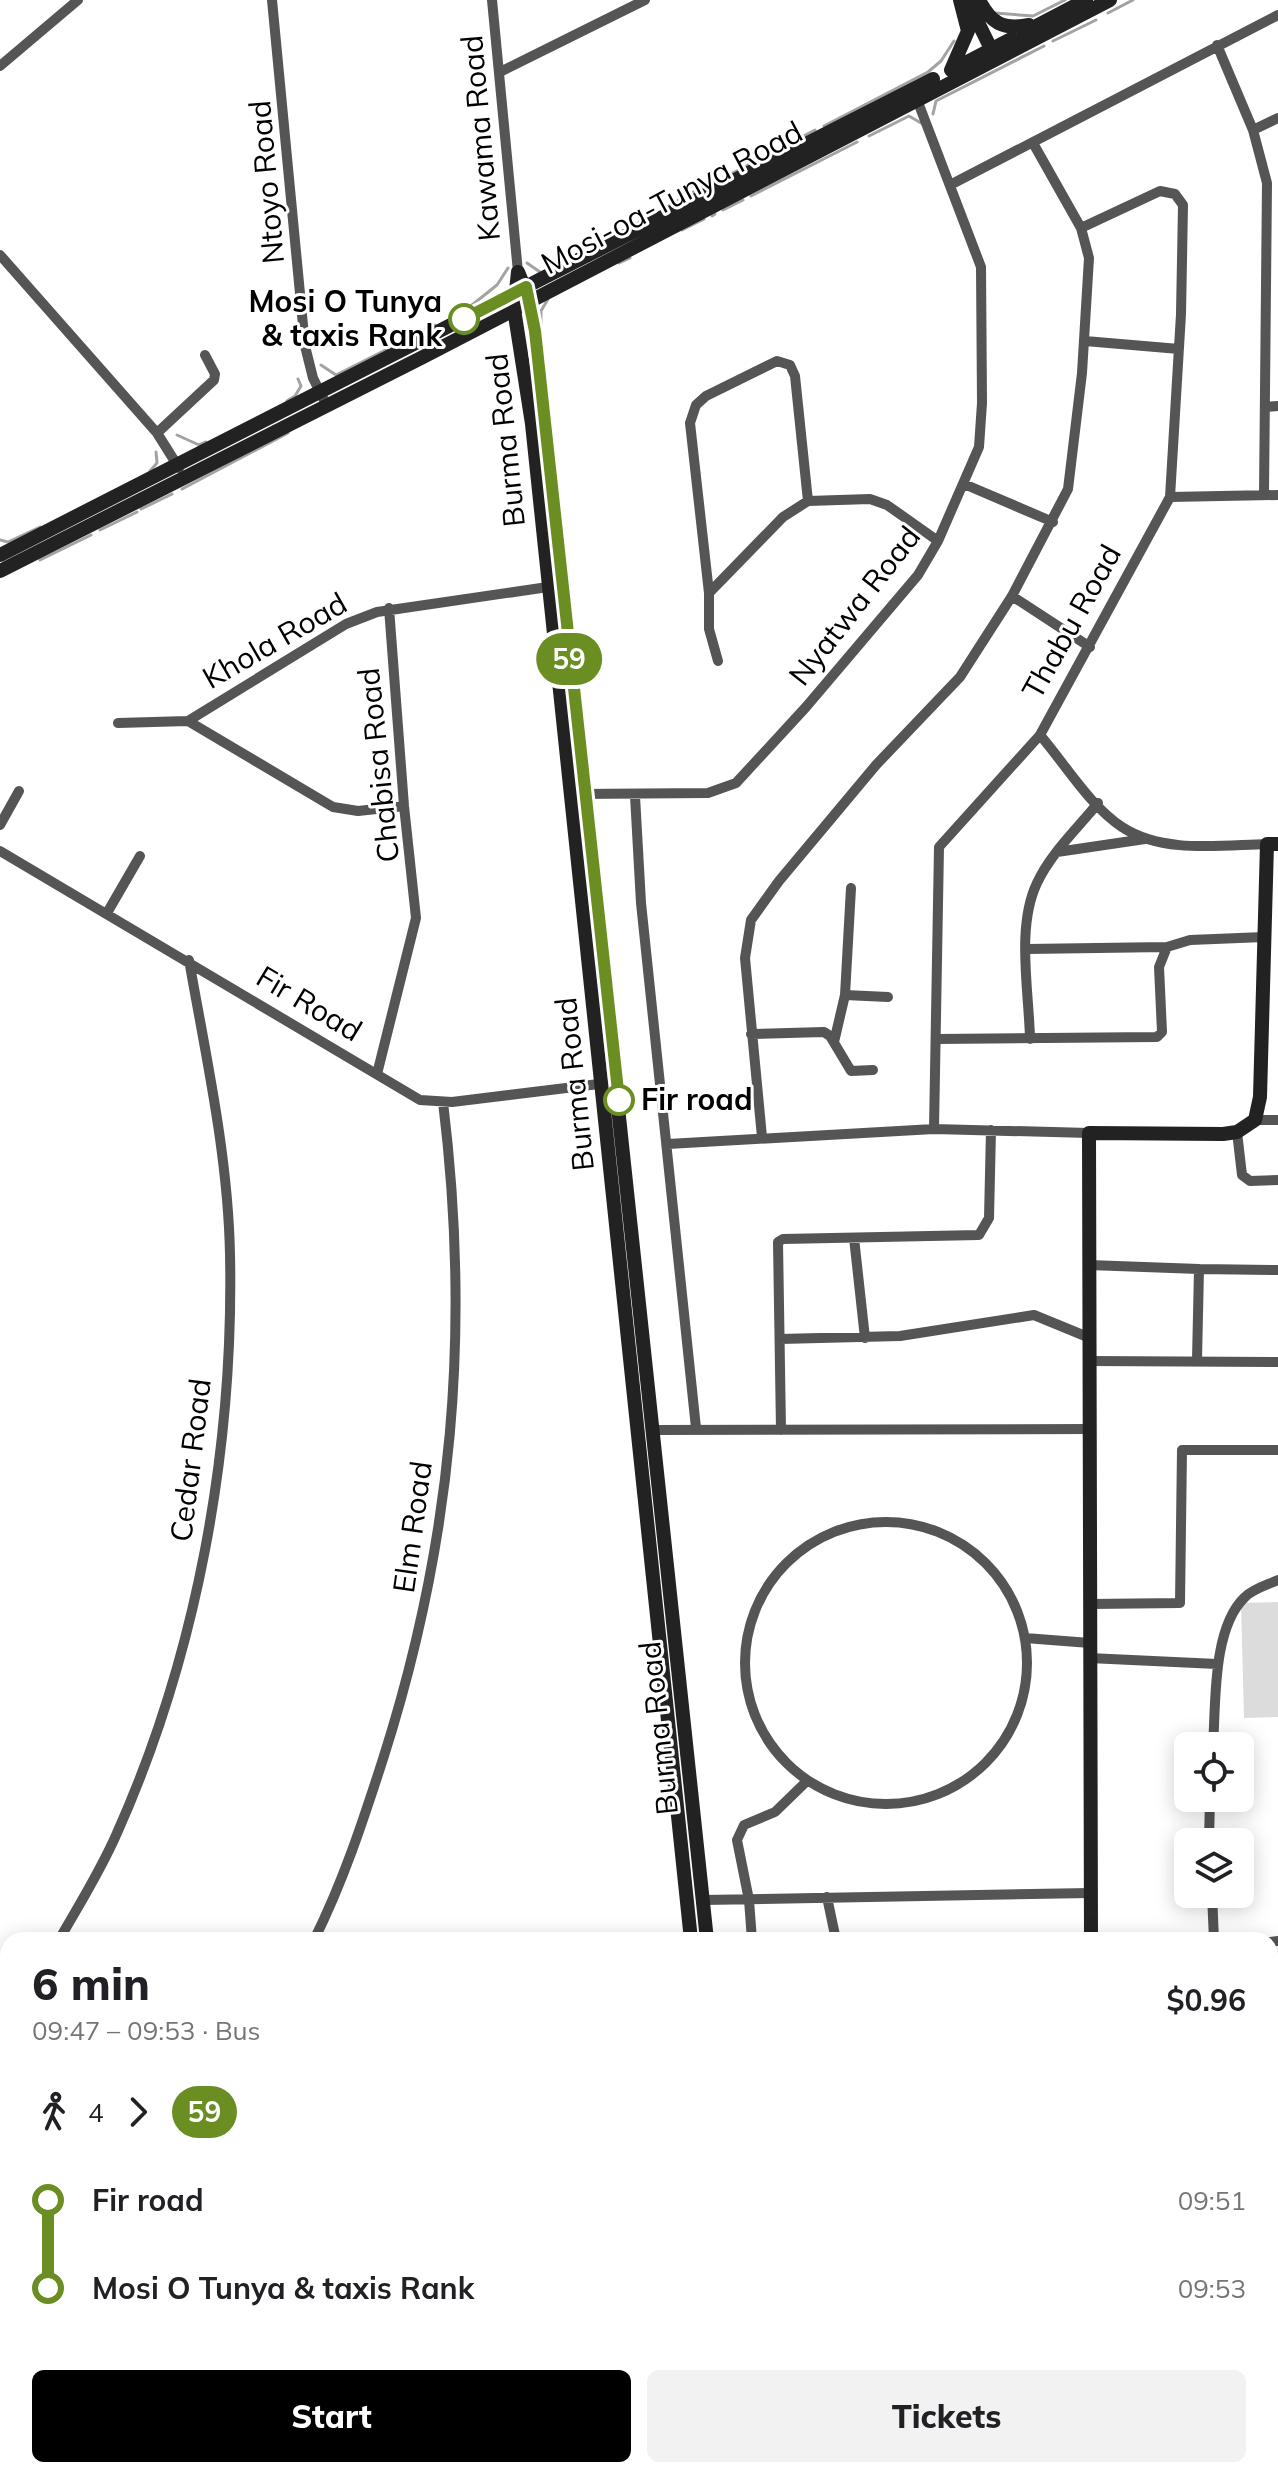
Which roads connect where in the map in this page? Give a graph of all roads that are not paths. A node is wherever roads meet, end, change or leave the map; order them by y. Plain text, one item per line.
1 (78, 0) edge
2 (272, 0) edge
3 (492, 0) edge
4 (645, 0) edge
5 (960, 0) edge
6 (967, 0) edge
7 (979, 0) edge
8 (1086, 0) edge
9 (1110, 0) edge
10 (1278, 15) edge
11 (1051, 18) junction
12 (1217, 45) junction
13 (993, 53) junction
14 (0, 66) edge
15 (951, 70) junction
16 (500, 72) junction
17 (915, 95) junction
18 (1278, 118) edge
19 (1253, 130) junction
20 (1033, 143) junction
21 (950, 185) junction
22 (1081, 228) junction
23 (1273, 231) edge
24 (0, 255) edge
25 (518, 272) joint
26 (521, 298) junction
27 (1272, 307) edge
28 (1085, 341) junction
29 (1179, 349) junction
30 (205, 355) dead end
31 (322, 398) junction
32 (1278, 406) edge
33 (1265, 407) junction
34 (157, 433) junction
35 (181, 473) junction
36 (964, 484) junction
37 (1264, 494) junction
38 (1278, 495) edge
39 (1170, 497) junction
40 (808, 501) junction
41 (1053, 522) junction
42 (938, 541) junction
43 (1, 565) edge
44 (548, 587) junction
45 (709, 593) junction
46 (1012, 596) junction
47 (389, 608) junction
48 (1090, 647) junction
49 (718, 661) dead end
50 (188, 721) junction
51 (118, 723) dead end
52 (1040, 735) junction
53 (19, 791) dead end
54 (576, 795) junction
55 (635, 796) junction
56 (1098, 803) junction
57 (404, 806) junction
58 (0, 825) edge
59 (1147, 839) junction
60 (1273, 844) edge
61 (0, 851) edge
62 (1057, 852) junction
63 (140, 856) dead end
64 (851, 888) dead end
65 (107, 913) junction
66 (1264, 937) junction
67 (1167, 947) junction
68 (1027, 949) junction
69 (189, 960) junction
70 (845, 995) junction
71 (888, 997) dead end
72 (751, 1034) junction
73 (937, 1039) junction
74 (1030, 1039) junction
75 (834, 1042) junction
76 (873, 1070) dead end
77 (377, 1074) junction
78 (609, 1082) junction
79 (443, 1102) junction
80 (1255, 1120) junction
81 (1278, 1120) edge
82 (934, 1129) junction
83 (991, 1130) junction
84 (1237, 1132) junction
85 (1089, 1133) junction
86 (762, 1137) junction
87 (668, 1144) junction
88 (1278, 1180) edge
89 (854, 1238) junction
90 (1089, 1265) junction
91 (1199, 1269) junction
92 (1278, 1270) edge
93 (865, 1338) junction
94 (1090, 1338) junction
95 (780, 1339) junction
96 (1197, 1360) junction
97 (1090, 1361) junction
98 (1278, 1362) edge
99 (696, 1428) junction
100 (1091, 1429) junction
101 (653, 1430) junction
102 (781, 1430) junction
103 (1278, 1450) edge
104 (1278, 1580) edge
105 (1090, 1604) junction
106 (1025, 1638) junction
107 (1090, 1651) junction
108 (1217, 1664) junction
109 (1214, 1732) edge
110 (807, 1781) junction
111 (1090, 1893) junction
112 (827, 1897) junction
113 (703, 1900) junction
114 (749, 1900) junction
115 (1213, 1908) edge
116 (63, 1932) edge
117 (317, 1932) edge
118 (690, 1932) edge
119 (706, 1932) edge
120 (751, 1932) edge
121 (834, 1932) edge
122 (1091, 1932) edge
123 (1214, 1932) edge

1 - 14 street
2 - 31 street, Ntoyo Road
3 - 16 street, Kawama Road
4 - 16 street
5 - 15 main road
6 - 13 main road
7 - 11 main road
8 - 11 main road, Mosi-oa-Tunya Road
9 - 13 main road, Mosi-oa-Tunya Road
10 - 12 street
11 - 13 main road, Mosi-oa-Tunya Road
12 - 19 street
12 - 20 street
13 - 15 main road, Mosi-oa-Tunya Road
13 - 17 main road, Mosi-oa-Tunya Road
15 - 17 main road, Mosi-oa-Tunya Road
16 - 25 street, Kawama Road
17 - 21 street, Nyatwa Road
17 - 26 main road, Mosi-oa-Tunya Road
18 - 19 street
19 - 23 street
20 - 21 street
20 - 22 street
21 - 36 street, Nyatwa Road
22 - 28 street
22 - 29 street
23 - 27 street
24 - 34 street
25 - 26 main road, Burma Road
26 - 31 main road, Mosi-oa-Tunya Road
26 - 44 main road, Burma Road
26 - 54 main road, Burma Road
27 - 33 street
28 - 29 street
28 - 41 street
29 - 39 street
30 - 34 street
31 - 35 main road, Mosi-oa-Tunya Road
32 - 33 street
33 - 37 street
34 - 35 street
35 - 43 main road, Mosi-oa-Tunya Road
36 - 41 street
36 - 42 street, Nyatwa Road
37 - 38 street
37 - 39 street
39 - 48 street, Thabu Road
40 - 42 street
40 - 45 street
40 - 45 street
41 - 46 street
42 - 55 street, Nyatwa Road
44 - 47 street
44 - 54 main road, Burma Road
45 - 49 street
46 - 48 street
46 - 72 street
47 - 50 street, Khola Road
47 - 57 street, Chabisa Road
48 - 52 street, Thabu Road
50 - 51 street
50 - 57 street
52 - 56 street, Thabu Road
52 - 73 street
53 - 58 street
54 - 55 street, Nyatwa Road
54 - 78 main road, Burma Road
55 - 87 street
56 - 59 street, Thabu Road
56 - 62 street
57 - 77 street, Chabisa Road
59 - 60 street, Thabu Road
59 - 62 street
60 - 66 main road
61 - 65 street, Fir Road
62 - 68 street
63 - 65 street
64 - 70 street
65 - 69 street, Fir Road
66 - 67 street
66 - 80 main road
67 - 68 street
67 - 74 street
68 - 74 street
69 - 77 street, Fir Road
69 - 116 street, Cedar Road
70 - 71 street
70 - 75 street
72 - 75 street
72 - 86 street
73 - 74 street
73 - 82 street
75 - 76 street
77 - 79 street, Fir Road
78 - 79 street, Fir Road
78 - 101 main road, Burma Road
78 - 118 main road, Burma Road
79 - 117 street, Elm Road
80 - 81 street
80 - 84 main road
82 - 83 street
82 - 86 street
83 - 85 street
83 - 89 street
84 - 85 main road
84 - 88 street
85 - 90 main road
86 - 87 street
87 - 99 street
89 - 93 street
89 - 95 street
90 - 91 street
90 - 94 main road
91 - 92 street
91 - 96 street
93 - 94 street
93 - 95 street
94 - 97 main road
95 - 102 street
96 - 97 street
96 - 98 street
97 - 100 main road
99 - 101 street
99 - 102 street
100 - 102 street
100 - 105 main road
101 - 113 main road, Burma Road
103 - 105 street
104 - 108 street
105 - 107 main road
106 - 107 street
106 - 110 street
106 - 110 street
107 - 108 street
107 - 111 main road
108 - 109 street
110 - 114 street
111 - 112 street
111 - 122 main road
112 - 114 street
112 - 121 street
113 - 114 street
113 - 119 main road, Burma Road
114 - 120 street
115 - 123 street

